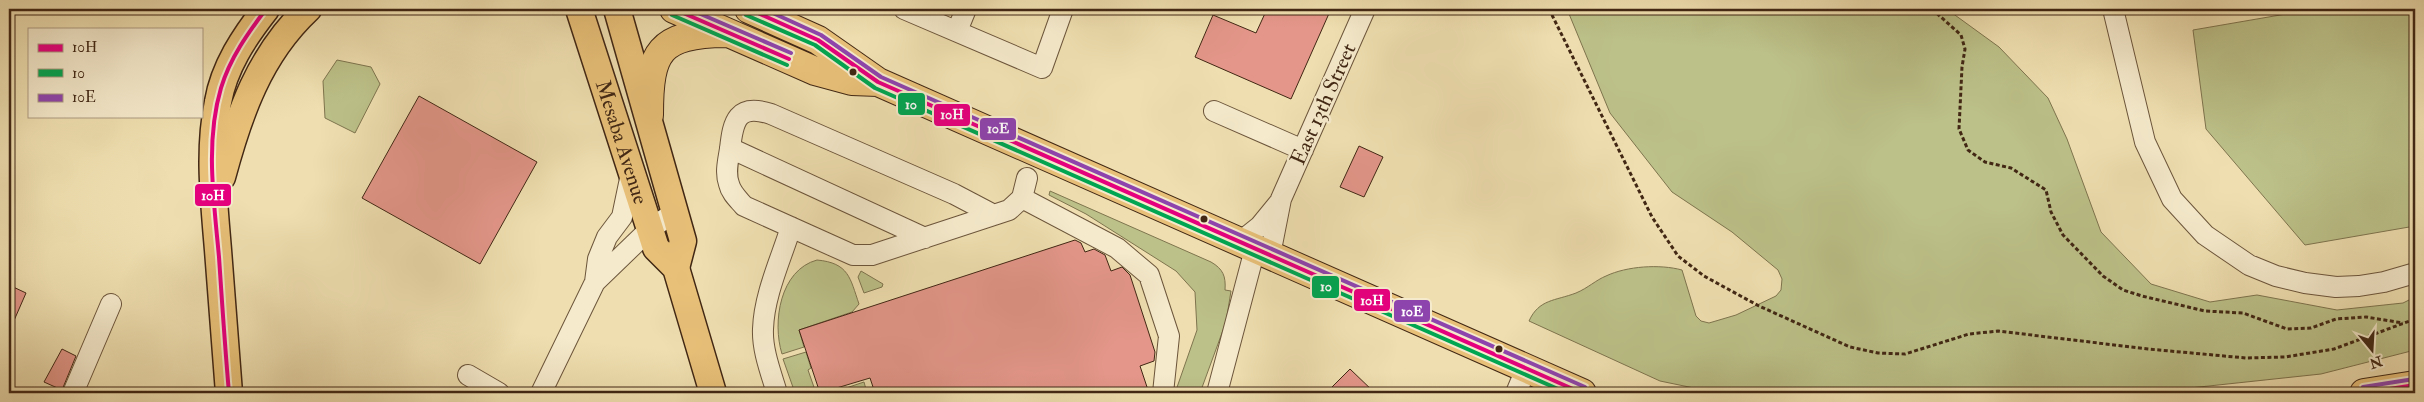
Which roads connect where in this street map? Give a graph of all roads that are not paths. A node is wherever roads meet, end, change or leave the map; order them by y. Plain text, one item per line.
1 (266, 9) edge
2 (308, 9) edge
3 (579, 9) edge
4 (617, 9) edge
5 (674, 9) edge
6 (749, 9) edge
7 (904, 9) edge
8 (966, 9) edge
9 (1063, 9) edge
10 (1365, 9) edge
11 (2113, 9) edge
12 (957, 31) junction
13 (729, 33) junction
14 (878, 82) junction
15 (1214, 111) dead end
16 (649, 115) junction
17 (730, 148) junction
18 (1303, 150) junction
19 (631, 171) junction
20 (1027, 178) dead end
21 (1022, 198) junction
22 (1281, 199) junction
23 (214, 204) junction
24 (675, 212) junction
25 (994, 215) junction
26 (790, 227) junction
27 (650, 229) junction
28 (925, 238) junction
29 (1255, 249) junction
30 (676, 268) junction
31 (2415, 273) edge
32 (594, 282) junction
33 (111, 304) dead end
34 (468, 376) dead end
35 (1521, 381) edge
36 (2415, 385) edge
37 (72, 393) edge
38 (229, 393) edge
39 (499, 393) edge
40 (540, 393) edge
41 (713, 393) edge
42 (777, 393) edge
43 (1163, 393) edge
44 (1217, 393) edge
45 (1582, 393) edge
46 (2364, 393) edge

1 - 23 main road
2 - 23 main road
3 - 19 main road, Mesaba Avenue
4 - 16 main road, Mesaba Avenue
5 - 13 highway
6 - 14 highway
7 - 12 street
8 - 12 street
9 - 12 street
10 - 18 street, East 13th Street
11 - 31 street
13 - 14 highway
13 - 16 highway
14 - 29 highway
15 - 18 street
16 - 24 main road, Mesaba Avenue
17 - 25 street
17 - 26 street
17 - 28 street
18 - 22 street, East 13th Street
19 - 27 main road, Mesaba Avenue
19 - 32 street
20 - 21 street
21 - 25 street
21 - 43 street
22 - 29 street, East 13th Street
22 - 29 street, East 13th Street
23 - 38 main road
24 - 27 street
24 - 30 main road, Mesaba Avenue
25 - 28 street
26 - 28 street
26 - 42 street
27 - 30 main road, Mesaba Avenue
27 - 32 street
29 - 35 highway
29 - 44 street
30 - 41 main road, Mesaba Avenue
32 - 40 street
33 - 37 street
34 - 39 street
35 - 45 highway
36 - 46 highway

